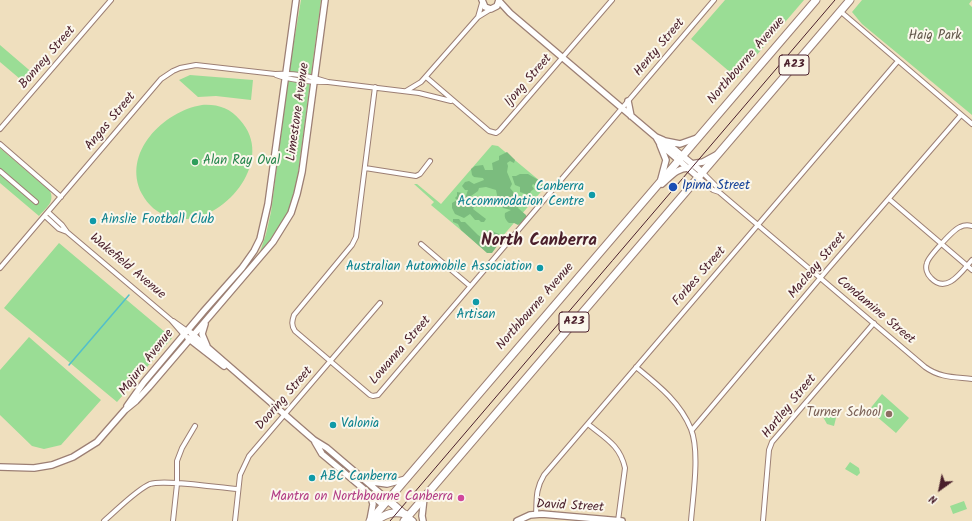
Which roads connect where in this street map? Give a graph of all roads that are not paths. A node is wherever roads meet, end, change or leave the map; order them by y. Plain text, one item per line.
1 (111, 0) edge
2 (296, 0) edge
3 (325, 0) edge
4 (499, 0) edge
5 (612, 0) edge
6 (714, 0) edge
7 (816, 0) edge
8 (850, 0) edge
9 (481, 1) edge
10 (493, 9) junction
11 (840, 12) junction
12 (510, 13) junction
13 (478, 16) junction
14 (562, 58) junction
15 (898, 61) junction
16 (286, 76) junction
17 (426, 77) junction
18 (314, 80) junction
19 (375, 88) junction
20 (406, 92) junction
21 (628, 101) junction
22 (453, 102) junction
23 (622, 108) junction
24 (961, 115) junction
25 (631, 116) junction
26 (972, 124) edge
27 (0, 129) edge
28 (698, 137) junction
29 (661, 142) junction
30 (0, 144) edge
31 (718, 154) junction
32 (681, 160) junction
33 (430, 161) dead end
34 (690, 166) junction
35 (365, 168) junction
36 (0, 171) edge
37 (700, 173) junction
38 (661, 181) junction
39 (652, 191) junction
40 (61, 197) junction
41 (889, 199) junction
42 (36, 202) dead end
43 (46, 214) junction
44 (758, 225) junction
45 (972, 226) edge
46 (420, 244) dead end
47 (942, 244) junction
48 (972, 260) edge
49 (967, 266) junction
50 (0, 268) edge
51 (972, 270) edge
52 (820, 278) junction
53 (470, 286) junction
54 (380, 303) dead end
55 (206, 320) junction
56 (874, 323) junction
57 (186, 333) junction
58 (191, 337) junction
59 (208, 349) junction
60 (165, 357) junction
61 (330, 361) junction
62 (171, 362) junction
63 (636, 367) junction
64 (972, 379) edge
65 (245, 381) junction
66 (144, 382) junction
67 (149, 387) junction
68 (125, 410) junction
69 (284, 414) junction
70 (588, 424) junction
71 (195, 426) dead end
72 (692, 430) junction
73 (314, 440) junction
74 (0, 467) edge
75 (406, 479) junction
76 (366, 481) junction
77 (177, 484) junction
78 (237, 489) junction
79 (370, 494) junction
80 (424, 498) junction
81 (385, 502) junction
82 (392, 513) junction
83 (536, 515) junction
84 (406, 519) edge
85 (104, 521) edge
86 (173, 521) edge
87 (235, 521) edge
88 (372, 521) edge
89 (423, 521) edge
90 (517, 521) edge
91 (618, 521) edge
92 (622, 521) edge
93 (691, 521) edge
94 (763, 521) edge

1 - 27 street, Bonney Street
2 - 16 main road, Limestone Avenue
3 - 18 main road, Limestone Avenue
4 - 10 main road
4 - 12 main road
5 - 14 street, Ijong Street
6 - 21 street, Henty Street
7 - 28 highway, Northbourne Avenue / A23
8 - 11 highway, A23
9 - 10 main road
9 - 13 street
10 - 12 main road
10 - 13 street
11 - 15 street
11 - 31 highway, A23
12 - 14 main road
13 - 17 street
14 - 22 street, Ijong Street
14 - 23 main road
15 - 24 street
15 - 44 street, Forbes Street
16 - 18 street, Ijong Street
16 - 40 street, Angas Street
16 - 57 main road, Limestone Avenue
17 - 20 street
17 - 22 street, Ijong Street
18 - 19 street, Ijong Street
18 - 55 main road, Limestone Avenue
19 - 20 street, Ijong Street
19 - 35 street, Lowanna Street
20 - 22 street, Ijong Street
21 - 23 street, Henty Street
21 - 25 main road
23 - 25 main road
23 - 53 street, Lowanna Street
24 - 26 street
24 - 41 street, Macleay Street
25 - 29 main road
28 - 29 main road
28 - 32 highway, Northbourne Avenue / A23
29 - 32 main road
29 - 38 main road
30 - 40 street
31 - 34 main road
31 - 37 highway, A23
32 - 34 main road
32 - 38 highway, Northbourne Avenue / A23
33 - 35 street
34 - 37 main road
34 - 39 main road
35 - 61 street, Lowanna Street
36 - 42 street
37 - 44 street, Condamine Street
37 - 80 highway, A23
38 - 39 highway, Northbourne Avenue / A23
39 - 75 highway, Northbourne Avenue / A23
40 - 43 street, Angas Street
41 - 47 street
41 - 52 street, Macleay Street
43 - 50 street, Angas Street
43 - 57 street, Wakefield Avenue
44 - 52 street, Condamine Street
44 - 63 street, Forbes Street
45 - 47 street
46 - 53 street
47 - 49 street
47 - 49 street
48 - 49 street
49 - 51 street
52 - 56 street, Condamine Street
52 - 72 street, Macleay Street
53 - 61 street, Lowanna Street
54 - 61 street, Dooring Street
55 - 58 main road, Limestone Avenue
55 - 59 main road
56 - 64 street, Condamine Street
56 - 94 street, Hartley Street
57 - 58 main road, Wakefield Avenue
57 - 60 main road, Majura Avenue
58 - 59 main road, Wakefield Avenue
58 - 62 main road, Majura Avenue
58 - 65 main road, Wakefield Avenue
59 - 65 main road, Wakefield Avenue
60 - 62 main road
60 - 66 main road, Majura Avenue
61 - 69 street, Dooring Street
62 - 67 main road, Majura Avenue
63 - 70 street, Forbes Street
63 - 72 street
65 - 69 main road, Wakefield Avenue
66 - 67 main road
66 - 68 main road, Majura Avenue
67 - 68 main road, Majura Avenue
68 - 74 main road, Majura Avenue
69 - 73 main road, Wakefield Avenue
69 - 78 street, Dooring Street
70 - 83 street, Forbes Street
70 - 91 street
71 - 77 street
72 - 93 street
73 - 76 main road, Wakefield Avenue
73 - 79 main road, Wakefield Avenue
75 - 76 main road
75 - 81 highway, Northbourne Avenue / A23
76 - 81 main road, Wakefield Avenue
77 - 78 street
77 - 85 street
77 - 86 street
78 - 87 street, Dooring Street
79 - 81 main road, Wakefield Avenue
79 - 88 main road
80 - 84 highway, A23
80 - 89 main road
81 - 82 highway, Wakefield Avenue
81 - 84 highway
81 - 88 highway, Northbourne Avenue / A23
82 - 84 highway
82 - 88 highway
83 - 90 main road, David Street
83 - 91 main road, David Street
91 - 92 main road, David Street

